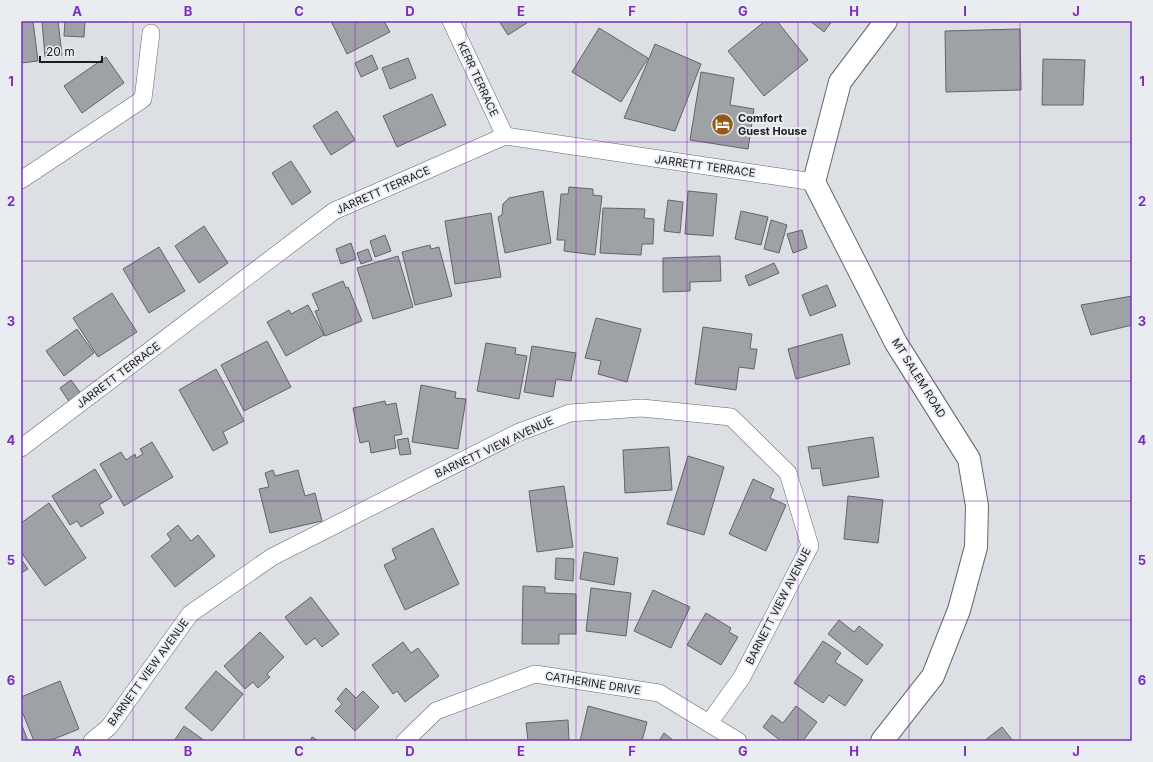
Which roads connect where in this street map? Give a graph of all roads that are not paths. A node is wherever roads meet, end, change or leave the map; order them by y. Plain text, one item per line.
1 (451, 21) edge
2 (886, 21) edge
3 (151, 33) dead end
4 (505, 136) junction
5 (21, 180) edge
6 (814, 182) junction
7 (21, 448) edge
8 (709, 723) junction
9 (92, 741) edge
10 (405, 741) edge
11 (738, 741) edge
12 (882, 741) edge

1 - 4 street, KERR TERRACE
2 - 6 street
3 - 5 street
4 - 6 street, JARRETT TERRACE
4 - 7 street, JARRETT TERRACE
6 - 12 street, MT SALEM ROAD
8 - 9 street, BARNETT VIEW AVENUE
8 - 10 street, CATHERINE DRIVE
8 - 11 street, CATHERINE DRIVE

